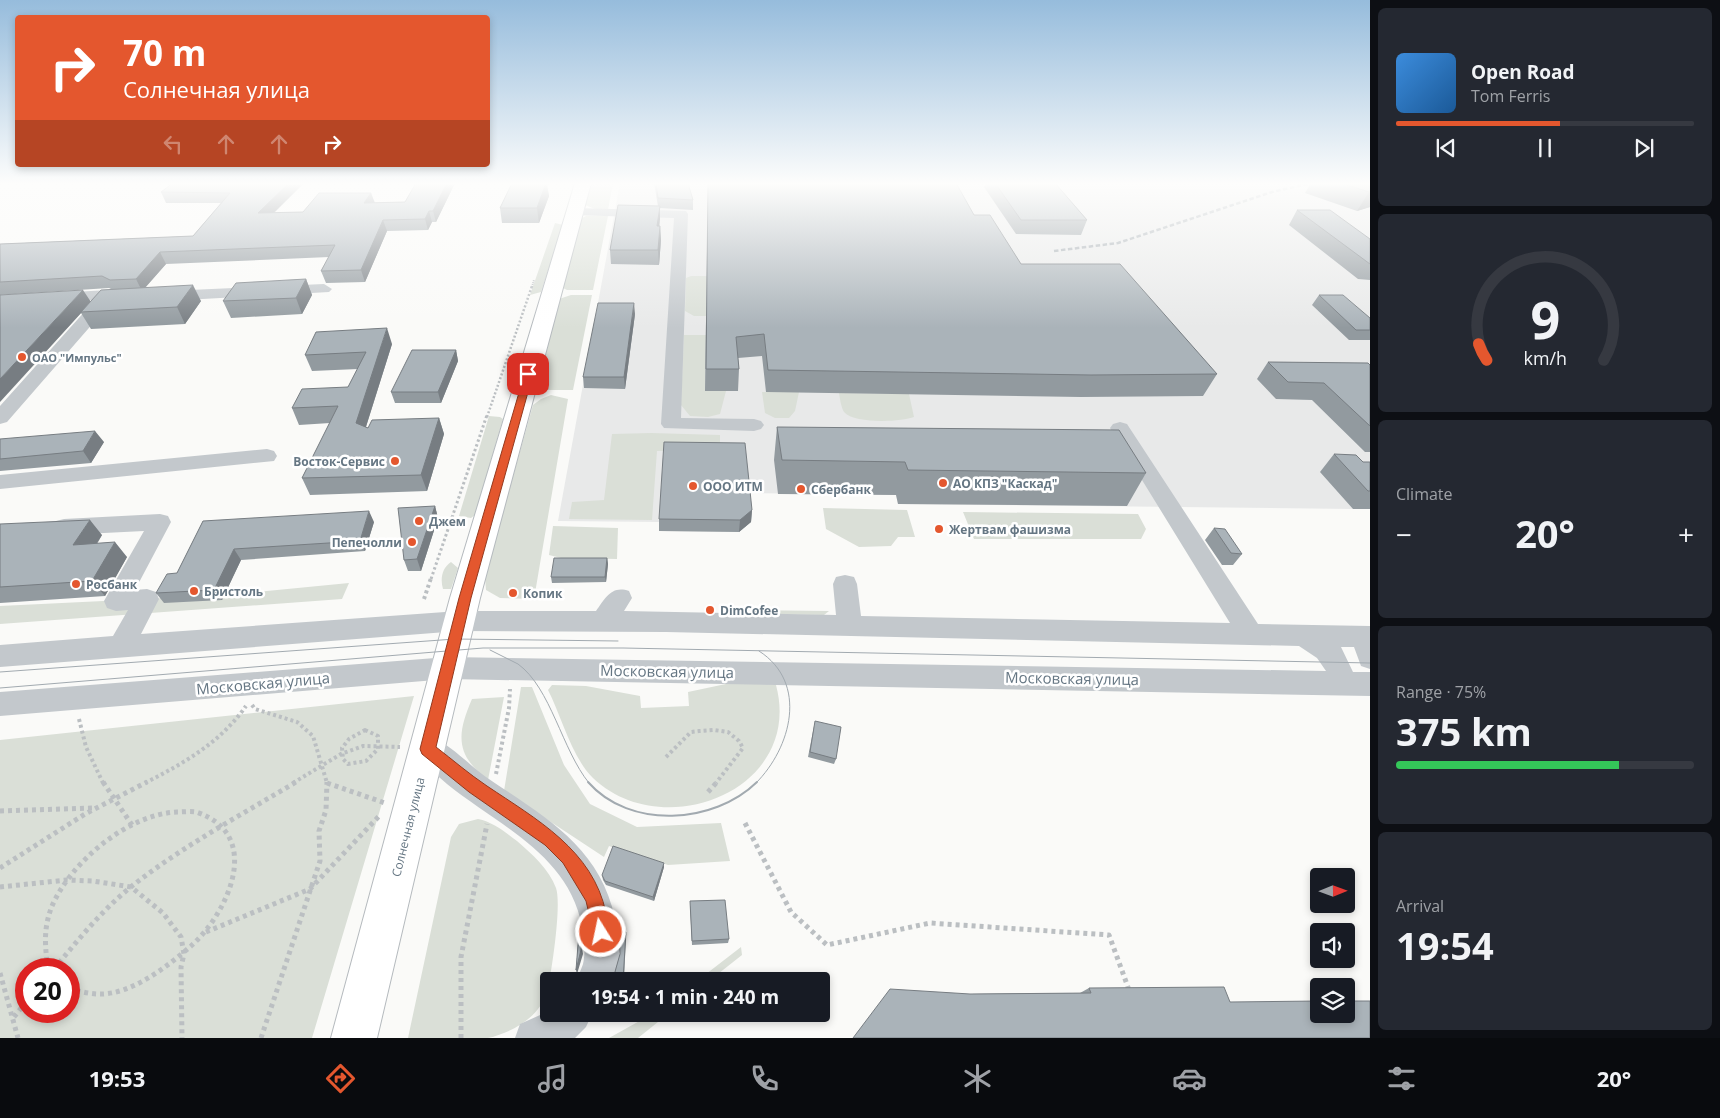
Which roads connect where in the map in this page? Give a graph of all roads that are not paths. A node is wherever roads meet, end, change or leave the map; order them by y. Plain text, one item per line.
1 (569, 231) edge
2 (680, 231) edge
3 (324, 289) dead end
4 (156, 296) edge
5 (126, 298) edge
6 (106, 299) junction
7 (0, 301) edge
8 (0, 418) edge
9 (754, 425) dead end
10 (1120, 428) edge
11 (267, 456) dead end
12 (0, 482) edge
13 (38, 529) edge
14 (844, 584) dead end
15 (620, 598) dead end
16 (459, 621) junction
17 (602, 622) junction
18 (850, 626) junction
19 (1250, 634) junction
20 (1303, 636) junction
21 (1370, 637) edge
22 (1370, 642) edge
23 (121, 647) junction
24 (0, 656) edge
25 (1370, 658) edge
26 (448, 668) junction
27 (1336, 683) junction
28 (1370, 684) edge
29 (0, 704) edge
30 (418, 748) junction
31 (600, 972) edge
32 (564, 1022) edge
33 (354, 1038) edge
34 (534, 1038) edge

1 - 16 main road, Солнечная улица
2 - 9 street
3 - 4 street
5 - 6 street
6 - 7 street
6 - 8 street
10 - 19 street
11 - 12 street
13 - 23 street
14 - 18 street
15 - 17 street
16 - 17 street
16 - 23 street
16 - 26 main road, Солнечная улица
17 - 18 street
18 - 19 street
19 - 20 street
20 - 21 street
20 - 27 street
22 - 25 street
23 - 24 street
26 - 27 street, Московская улица
26 - 29 street, Московская улица
26 - 30 main road, Солнечная улица
27 - 28 street, Московская улица
30 - 31 street
30 - 33 main road, Солнечная улица
32 - 34 street

